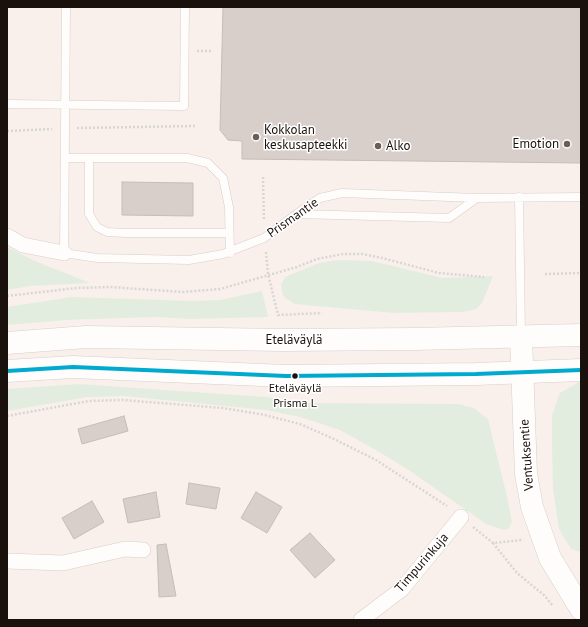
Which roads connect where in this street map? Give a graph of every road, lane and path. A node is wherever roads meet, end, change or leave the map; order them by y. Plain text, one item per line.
1 (66, 7) edge
2 (185, 7) edge
3 (7, 104) edge
4 (65, 105) junction
5 (195, 126) dead end
6 (65, 128) junction
7 (7, 131) edge
8 (65, 158) junction
9 (89, 158) junction
10 (581, 197) edge
11 (477, 198) junction
12 (519, 198) junction
13 (297, 214) junction
14 (229, 233) junction
15 (7, 236) edge
16 (230, 252) junction
17 (64, 253) junction
18 (581, 273) edge
19 (268, 274) junction
20 (545, 274) dead end
21 (484, 276) dead end
22 (7, 296) edge
23 (322, 313) dead end
24 (581, 335) edge
25 (521, 337) junction
26 (7, 343) edge
27 (581, 370) edge
28 (7, 371) edge
29 (522, 372) junction
30 (7, 416) edge
31 (461, 517) junction
32 (542, 538) junction
33 (494, 543) junction
34 (143, 550) dead end
35 (7, 561) edge
36 (555, 608) dead end
37 (581, 609) edge
38 (361, 620) edge

1 - 4 lane
2 - 4 lane
3 - 4 lane
4 - 6 lane
5 - 6 path
6 - 7 path
6 - 8 lane
8 - 9 lane
8 - 17 lane
9 - 14 lane
9 - 14 lane
10 - 12 lane, Prismantie
11 - 12 lane, Prismantie
11 - 13 lane, Prismantie
11 - 13 lane
12 - 25 lane
13 - 16 lane, Prismantie
14 - 16 lane
15 - 17 street, Prismantie
16 - 17 lane, Prismantie
18 - 20 path
19 - 21 path
19 - 22 path
19 - 23 path
24 - 25 main road, Eteläväylä
25 - 26 main road, Eteläväylä
25 - 29 main road, Ventuksentie
27 - 29 main road
28 - 29 main road
29 - 32 main road, Ventuksentie
30 - 31 path
31 - 33 path
31 - 38 street, Timpurinkuja
32 - 33 path
32 - 37 main road, Ventuksentie
33 - 36 path
34 - 35 street

